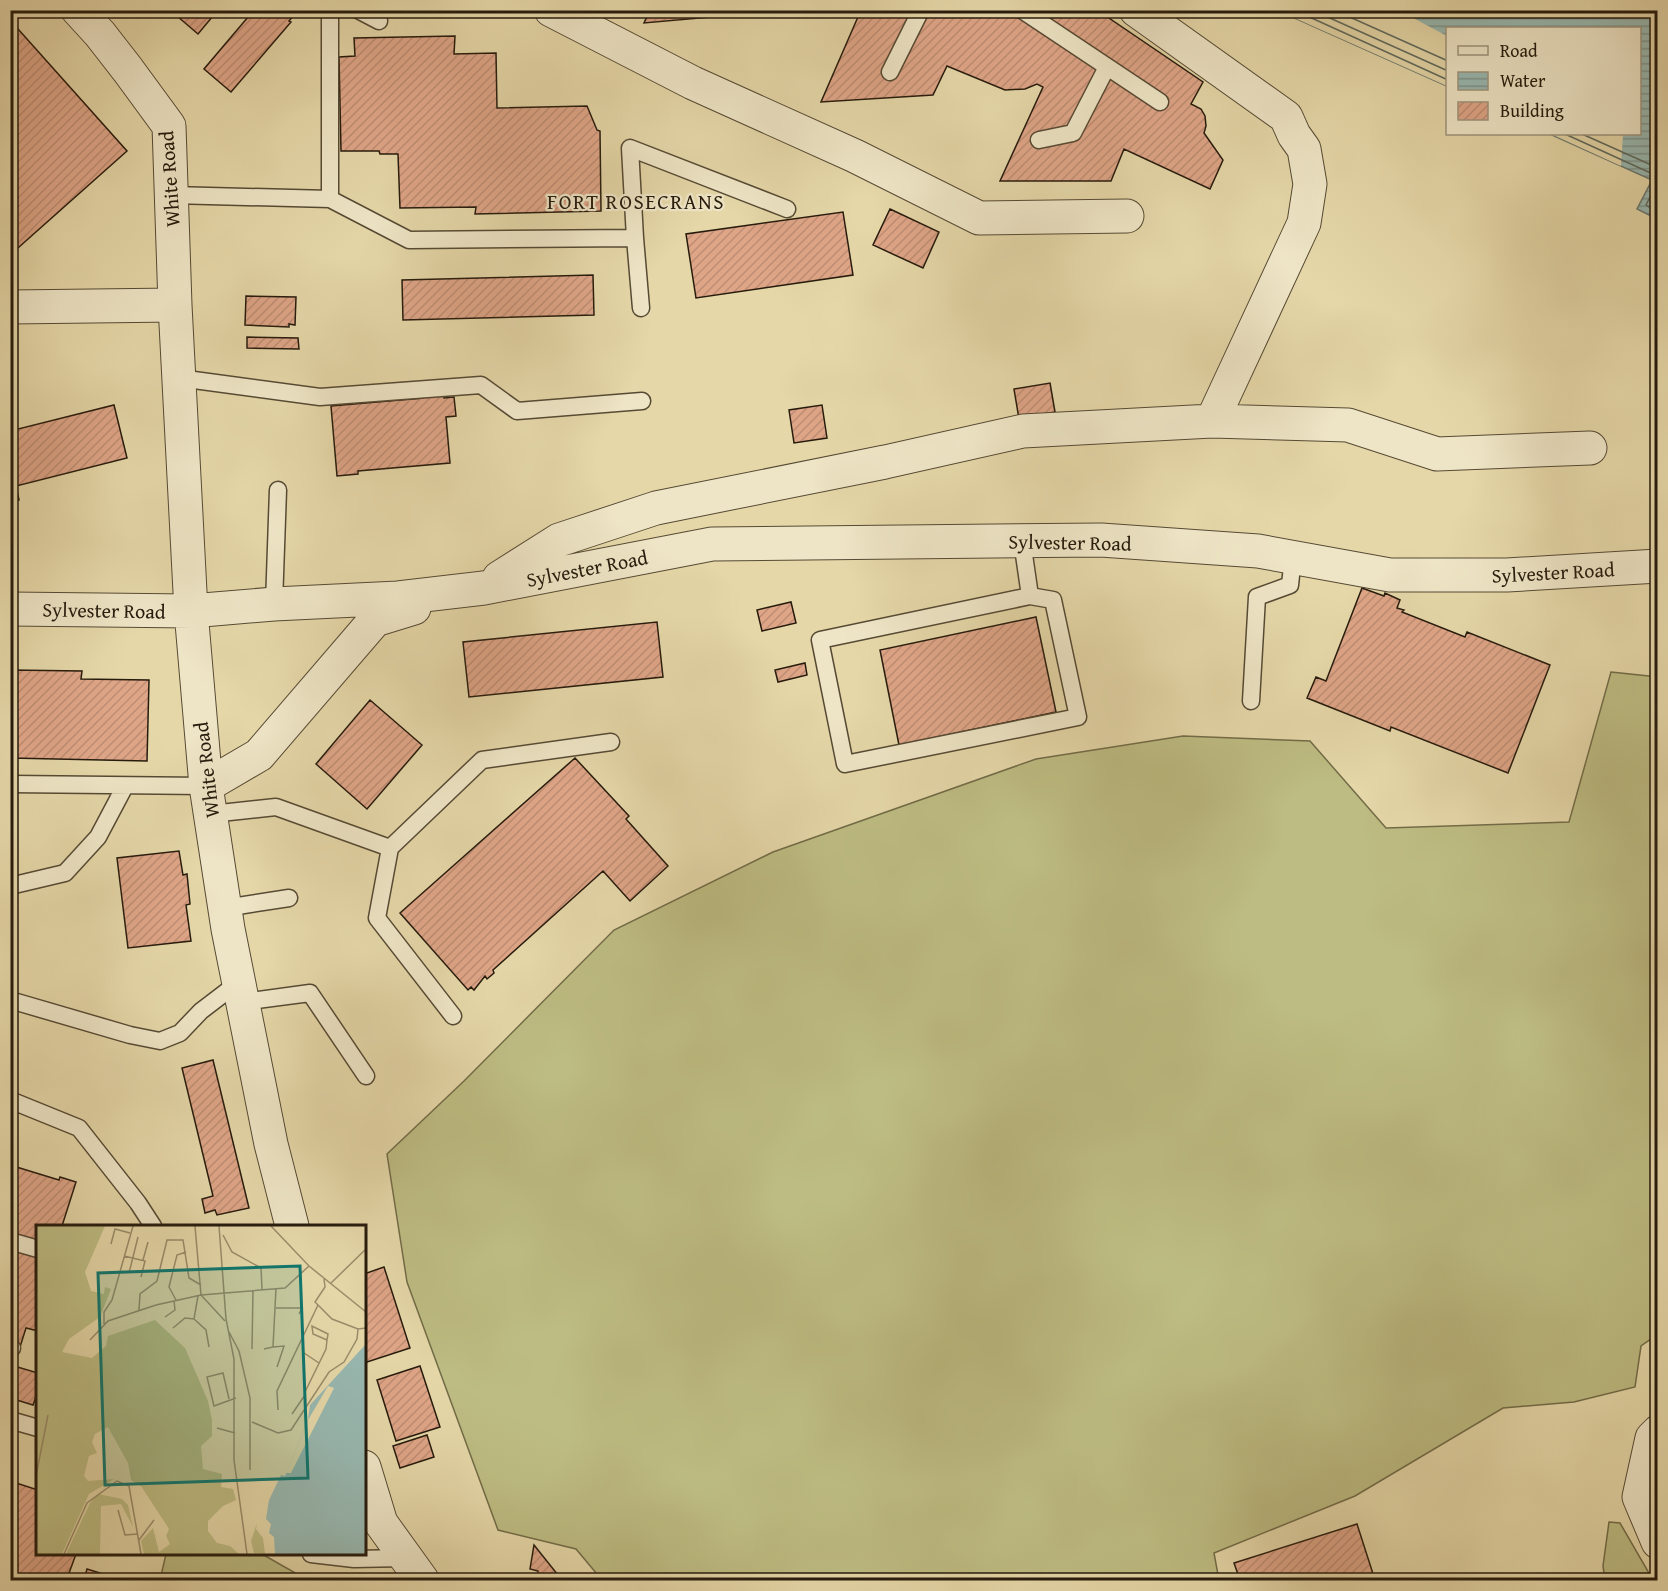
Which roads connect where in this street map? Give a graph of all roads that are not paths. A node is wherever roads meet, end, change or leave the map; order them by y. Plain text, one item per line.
1 (78, 10) edge
2 (330, 10) edge
3 (358, 10) edge
4 (551, 10) edge
5 (921, 10) edge
6 (1022, 10) edge
7 (1136, 10) edge
8 (379, 21) dead end
9 (1107, 67) junction
10 (890, 72) dead end
11 (1160, 102) dead end
12 (1039, 140) dead end
13 (171, 195) junction
14 (330, 199) junction
15 (787, 208) dead end
16 (1127, 216) dead end
17 (635, 238) junction
18 (175, 305) junction
19 (10, 307) edge
20 (641, 308) dead end
21 (179, 378) junction
22 (642, 401) dead end
23 (1212, 421) junction
24 (1590, 448) dead end
25 (278, 490) dead end
26 (1022, 541) junction
27 (1293, 557) junction
28 (1658, 566) edge
29 (484, 588) junction
30 (1030, 596) junction
31 (274, 604) junction
32 (10, 609) edge
33 (191, 611) junction
34 (1251, 701) dead end
35 (611, 742) dead end
36 (10, 784) edge
37 (125, 786) junction
38 (208, 800) junction
39 (390, 848) junction
40 (10, 886) edge
41 (289, 898) dead end
42 (225, 908) junction
43 (241, 992) junction
44 (10, 1000) edge
45 (453, 1016) dead end
46 (366, 1076) dead end
47 (10, 1100) edge
48 (152, 1225) edge
49 (292, 1225) edge
50 (10, 1241) edge
51 (36, 1248) edge
52 (10, 1420) edge
53 (36, 1427) edge
54 (1658, 1432) edge
55 (366, 1474) edge
56 (1658, 1542) edge
57 (320, 1555) edge
58 (414, 1569) edge

1 - 13 street, White Road
2 - 14 lane
3 - 8 lane
4 - 16 street
5 - 10 lane
6 - 9 lane
7 - 23 street
9 - 11 lane
9 - 12 lane
13 - 14 lane
13 - 18 street, White Road
14 - 17 lane
15 - 17 lane
17 - 20 lane
18 - 19 street
18 - 21 street, White Road
21 - 22 lane
21 - 33 street, White Road
23 - 24 street
23 - 29 street
25 - 31 lane
26 - 27 street, Sylvester Road
26 - 29 street, Sylvester Road
26 - 30 lane
27 - 28 street, Sylvester Road
27 - 34 lane
29 - 31 street, Sylvester Road
29 - 38 street, Sylvester Road
30 - 30 lane
31 - 33 street, Sylvester Road
32 - 33 street, Sylvester Road
33 - 38 street, White Road
35 - 39 lane
36 - 37 lane
37 - 38 lane
37 - 40 lane
38 - 39 lane
38 - 42 street, White Road
39 - 45 lane
41 - 42 lane
42 - 43 street, White Road
43 - 44 lane
43 - 46 lane
43 - 49 street, White Road
47 - 48 lane
50 - 51 lane
52 - 53 lane
54 - 56 street
55 - 58 street
57 - 58 lane

